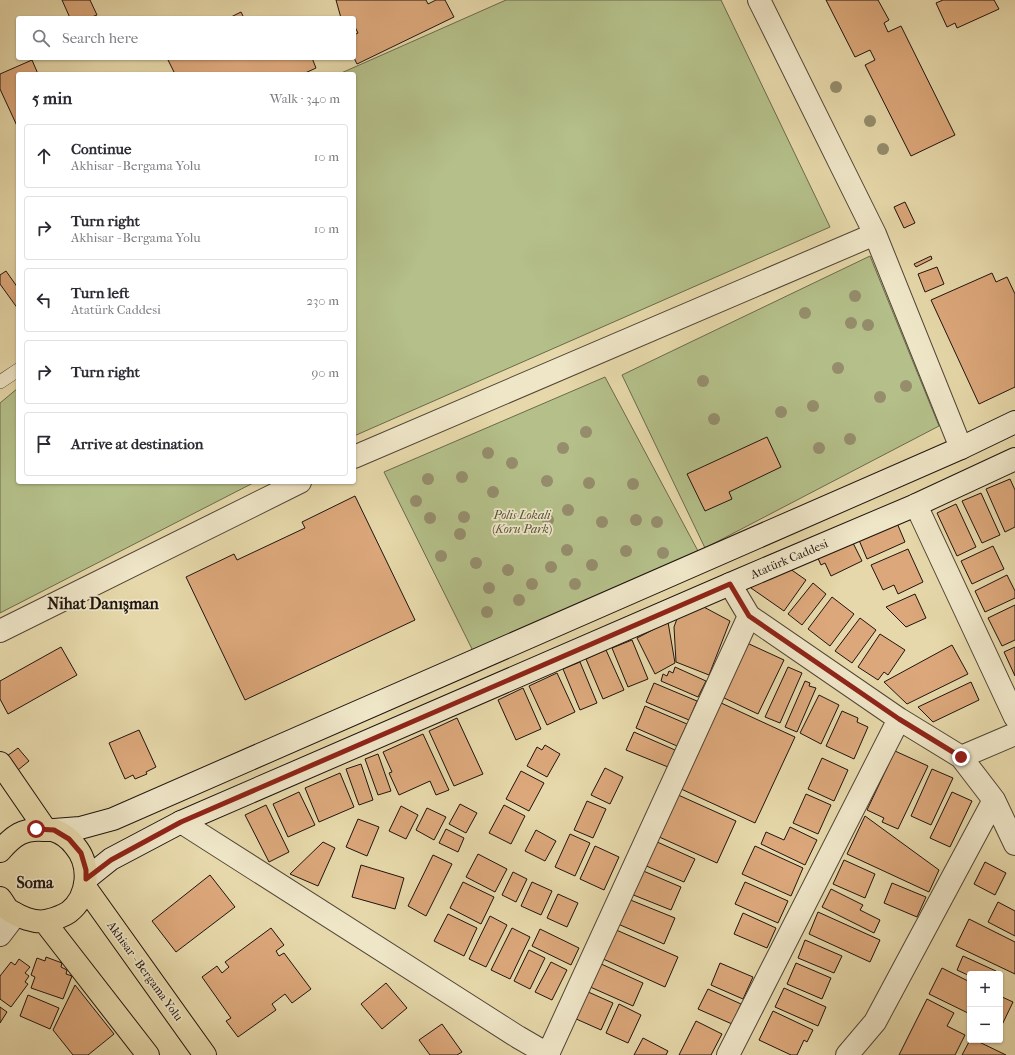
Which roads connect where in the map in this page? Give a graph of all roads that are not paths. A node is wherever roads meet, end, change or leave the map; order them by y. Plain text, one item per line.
1 (759, 0) edge
2 (875, 234) junction
3 (16, 371) edge
4 (0, 382) edge
5 (1015, 422) edge
6 (960, 448) junction
7 (356, 456) edge
8 (1015, 459) edge
9 (296, 484) edge
10 (916, 504) junction
11 (730, 584) junction
12 (749, 616) junction
13 (0, 631) edge
14 (1015, 717) edge
15 (899, 719) junction
16 (1015, 734) edge
17 (961, 757) junction
18 (0, 763) edge
19 (994, 800) junction
20 (181, 822) junction
21 (50, 830) junction
22 (1015, 844) edge
23 (0, 851) edge
24 (85, 883) junction
25 (0, 898) edge
26 (16, 914) junction
27 (44, 922) junction
28 (0, 935) edge
29 (852, 1054) edge
30 (148, 1055) edge
31 (205, 1055) edge
32 (548, 1055) edge
33 (728, 1055) edge

1 - 2 street
2 - 6 street
2 - 7 street
3 - 4 lane
5 - 6 street
6 - 21 street
8 - 10 street, Atatürk Caddesi
9 - 13 street
10 - 11 street, Atatürk Caddesi
10 - 14 street
11 - 12 street
11 - 20 street, Atatürk Caddesi
12 - 15 street
12 - 32 street
15 - 17 street
15 - 33 street
16 - 17 street
17 - 19 street
18 - 21 main road, Akhisar - Bergama Yolu
19 - 22 street
19 - 29 street
20 - 24 street, Atatürk Caddesi
20 - 32 street
21 - 23 main road
21 - 24 main road, Akhisar - Bergama Yolu
24 - 27 main road
24 - 31 main road, Akhisar - Bergama Yolu
25 - 26 main road
26 - 27 main road
26 - 28 street
27 - 30 main road

